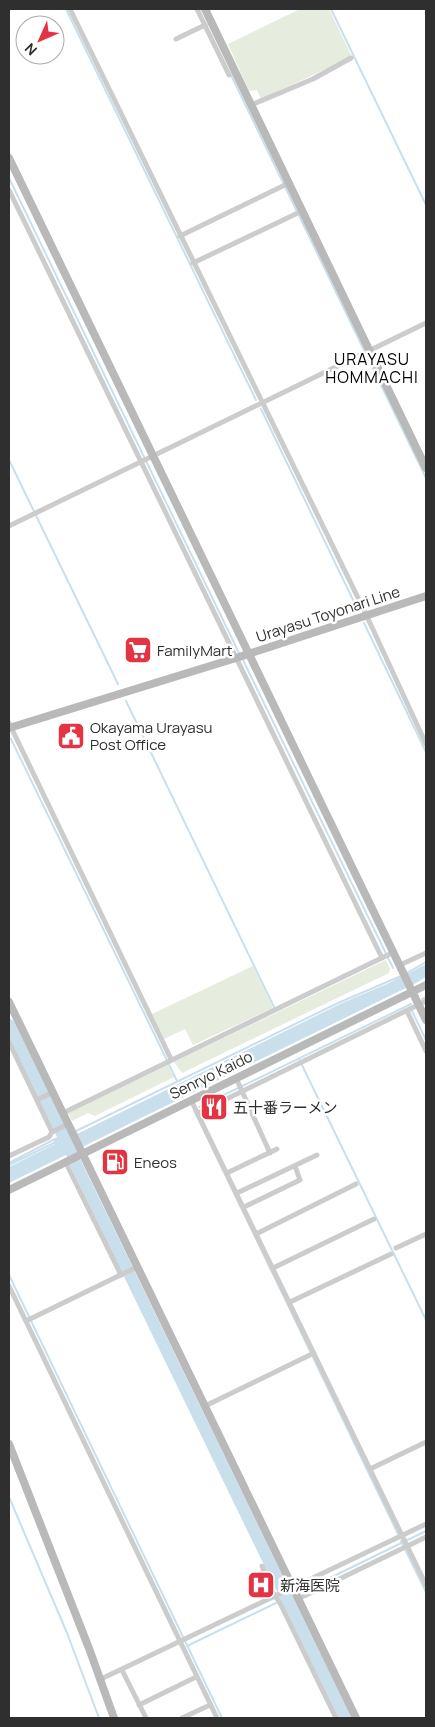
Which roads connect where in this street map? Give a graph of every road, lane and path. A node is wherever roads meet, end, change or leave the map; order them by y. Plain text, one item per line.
1 (70, 9) edge
2 (197, 9) edge
3 (205, 9) edge
4 (207, 22) junction
5 (176, 39) dead end
6 (223, 57) junction
7 (351, 58) dead end
8 (229, 74) dead end
9 (251, 104) junction
10 (9, 158) edge
11 (286, 184) junction
12 (9, 190) edge
13 (299, 212) junction
14 (180, 236) junction
15 (193, 263) junction
16 (426, 324) edge
17 (370, 351) junction
18 (262, 404) junction
19 (146, 460) junction
20 (426, 468) edge
21 (9, 526) edge
22 (426, 596) edge
23 (366, 616) junction
24 (242, 656) junction
25 (9, 726) edge
26 (426, 744) edge
27 (426, 953) edge
28 (387, 955) junction
29 (402, 969) junction
30 (426, 985) edge
31 (412, 989) junction
32 (9, 1002) edge
33 (415, 1007) edge
34 (426, 1020) edge
35 (9, 1042) edge
36 (426, 1051) edge
37 (169, 1060) junction
38 (236, 1078) junction
39 (241, 1088) junction
40 (50, 1093) junction
41 (38, 1099) junction
42 (192, 1100) junction
43 (63, 1113) junction
44 (198, 1113) junction
45 (67, 1127) junction
46 (54, 1131) junction
47 (80, 1150) junction
48 (277, 1150) dead end
49 (270, 1153) junction
50 (317, 1155) dead end
51 (9, 1156) edge
52 (65, 1161) junction
53 (294, 1166) junction
54 (227, 1173) junction
55 (356, 1184) dead end
56 (9, 1190) edge
57 (237, 1193) junction
58 (244, 1207) junction
59 (374, 1219) dead end
60 (256, 1234) junction
61 (426, 1234) edge
62 (396, 1248) dead end
63 (391, 1254) dead end
64 (273, 1268) junction
65 (129, 1271) junction
66 (9, 1286) edge
67 (290, 1302) junction
68 (29, 1320) junction
69 (312, 1355) junction
70 (205, 1406) junction
71 (426, 1442) edge
72 (9, 1444) edge
73 (370, 1469) junction
74 (426, 1524) edge
75 (426, 1537) edge
76 (405, 1543) junction
77 (262, 1566) dead end
78 (426, 1585) edge
79 (291, 1589) junction
80 (277, 1596) junction
81 (298, 1599) junction
82 (184, 1640) junction
83 (122, 1670) junction
84 (196, 1677) junction
85 (101, 1679) junction
86 (210, 1704) junction
87 (140, 1705) junction
88 (114, 1718) edge
89 (146, 1718) edge
90 (182, 1718) edge
91 (217, 1718) edge
92 (336, 1718) edge
93 (355, 1718) edge

1 - 14 street
2 - 4 street
3 - 4 street
4 - 5 street
4 - 6 street
6 - 8 street
6 - 9 street
7 - 9 street
9 - 11 street
10 - 19 street
11 - 13 street
11 - 14 street
12 - 19 street
13 - 15 street
13 - 17 street
14 - 15 street
15 - 18 street
16 - 17 street
17 - 18 street
17 - 20 street
18 - 19 street
18 - 23 street
19 - 21 street
19 - 24 street
19 - 24 street
22 - 23 street, Urayasu Toyonari Line
23 - 24 street, Urayasu Toyonari Line
23 - 26 street
24 - 25 street, Urayasu Toyonari Line
24 - 28 street
24 - 28 street
25 - 37 street
27 - 29 street
28 - 29 street
28 - 37 street
29 - 31 street
30 - 31 street, Senryo Kaido
31 - 33 street
31 - 38 street, Senryo Kaido
32 - 40 street
33 - 34 street
33 - 36 street
33 - 39 street
35 - 41 street
37 - 43 street
38 - 39 street
38 - 42 street, Senryo Kaido
39 - 44 street
39 - 49 street
40 - 41 street
40 - 43 street
41 - 46 street
42 - 44 street
42 - 47 street, Senryo Kaido
43 - 45 street
44 - 54 street
45 - 46 street
45 - 47 street
46 - 51 street
47 - 52 street, Senryo Kaido
47 - 65 street
48 - 49 street
49 - 54 street
50 - 53 street
52 - 56 street, Senryo Kaido
52 - 65 street
53 - 57 street
53 - 58 street
54 - 57 street
55 - 60 street
57 - 58 street
58 - 60 street
59 - 64 street
60 - 64 street
61 - 62 street
63 - 67 street
64 - 67 street
65 - 68 street
65 - 70 street
66 - 68 street
67 - 69 street
68 - 82 street
69 - 70 street
69 - 73 street
70 - 79 street
71 - 73 street
72 - 85 street
73 - 76 street
74 - 76 street
75 - 76 street
76 - 78 street
76 - 79 street
76 - 81 street
77 - 80 street
79 - 80 street
79 - 81 street
80 - 82 street
80 - 92 street
81 - 93 street
82 - 83 street
82 - 84 street
83 - 85 street
83 - 87 street
84 - 86 street
84 - 87 street
85 - 88 street
86 - 90 street
86 - 91 street
87 - 89 street

